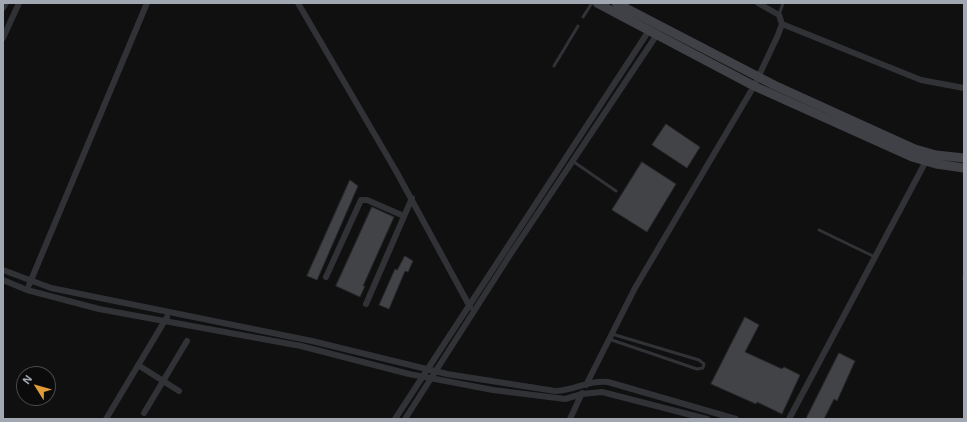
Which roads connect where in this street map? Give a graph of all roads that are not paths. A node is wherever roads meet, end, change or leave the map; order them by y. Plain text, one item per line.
1 (6, 3) edge
2 (20, 3) edge
3 (147, 3) edge
4 (298, 3) edge
5 (592, 3) edge
6 (597, 3) edge
7 (616, 3) edge
8 (758, 3) edge
9 (783, 3) edge
10 (3, 8) edge
11 (779, 16) junction
12 (583, 17) dead end
13 (782, 24) junction
14 (578, 26) dead end
15 (656, 28) junction
16 (5, 30) edge
17 (3, 38) edge
18 (554, 66) dead end
19 (759, 77) junction
20 (754, 86) junction
21 (964, 88) edge
22 (964, 158) edge
23 (926, 161) junction
24 (574, 162) junction
25 (964, 168) edge
26 (616, 191) dead end
27 (412, 198) junction
28 (404, 216) junction
29 (819, 230) dead end
30 (875, 257) junction
31 (3, 270) edge
32 (326, 276) dead end
33 (3, 280) edge
34 (31, 281) junction
35 (27, 290) junction
36 (366, 304) dead end
37 (469, 305) junction
38 (473, 312) junction
39 (170, 313) junction
40 (164, 320) junction
41 (609, 336) junction
42 (187, 341) dead end
43 (138, 365) junction
44 (427, 369) junction
45 (432, 374) junction
46 (423, 375) junction
47 (163, 381) junction
48 (587, 383) junction
49 (179, 391) dead end
50 (582, 394) junction
51 (144, 413) dead end
52 (106, 419) edge
53 (395, 419) edge
54 (404, 419) edge
55 (570, 419) edge
56 (707, 419) edge
57 (736, 419) edge
58 (789, 419) edge

1 - 10 street
2 - 16 street
3 - 34 street
4 - 27 street
5 - 12 lane
6 - 15 main road
7 - 15 main road
8 - 11 street
9 - 11 lane
11 - 13 street
13 - 19 street
13 - 21 street
14 - 18 lane
15 - 19 main road
15 - 20 main road
15 - 24 street
15 - 37 street
16 - 17 street
19 - 20 street
19 - 22 main road
20 - 23 main road
20 - 41 street
23 - 25 main road
23 - 30 street
24 - 26 lane
24 - 38 street
27 - 28 street
27 - 37 street
28 - 32 street
28 - 36 street
29 - 30 lane
30 - 58 street
31 - 34 street
33 - 35 street
34 - 35 street
34 - 39 street
35 - 40 street
37 - 38 street
37 - 44 street
38 - 45 street
39 - 40 street
39 - 44 street
40 - 43 street
40 - 46 street
41 - 41 lane
41 - 48 street
42 - 47 street
43 - 47 street
43 - 52 street
44 - 45 street
44 - 46 street
45 - 46 street
45 - 48 street
45 - 50 street
45 - 54 street
46 - 53 street
47 - 49 street
47 - 51 street
48 - 50 street
48 - 57 street
50 - 55 street
50 - 56 street

